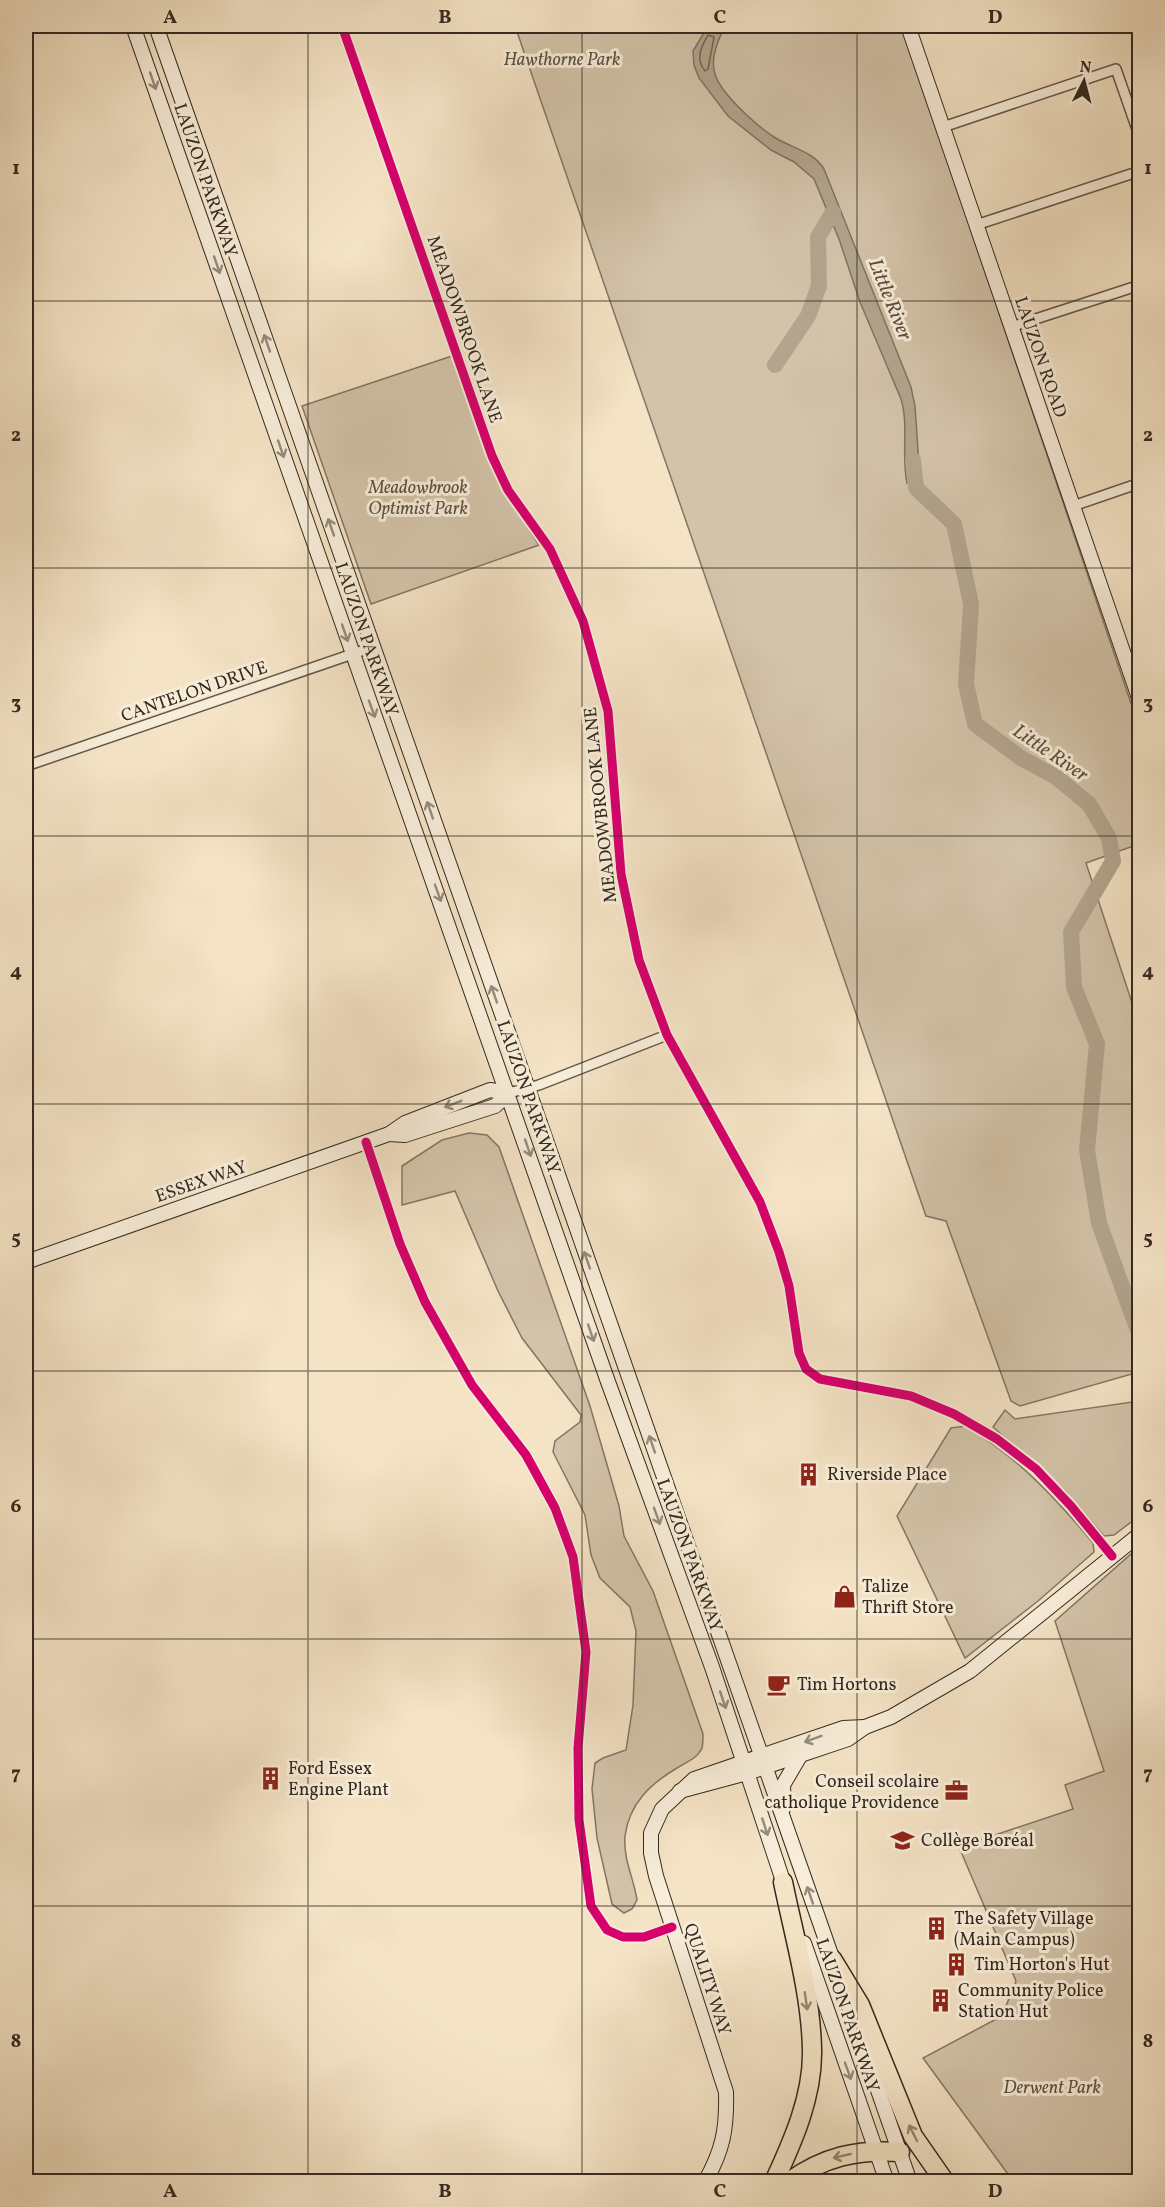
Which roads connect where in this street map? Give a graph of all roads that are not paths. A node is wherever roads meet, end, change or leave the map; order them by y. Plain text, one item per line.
1 (134, 26) edge
2 (156, 26) edge
3 (342, 26) edge
4 (908, 26) edge
5 (943, 127) junction
6 (1140, 138) edge
7 (1140, 171) edge
8 (976, 225) junction
9 (1140, 285) edge
10 (1011, 327) junction
11 (1140, 483) edge
12 (1073, 506) junction
13 (373, 647) junction
14 (352, 654) junction
15 (1140, 701) edge
16 (26, 766) edge
17 (667, 1035) junction
18 (527, 1089) junction
19 (509, 1093) junction
20 (366, 1142) junction
21 (26, 1262) edge
22 (1140, 1534) edge
23 (1112, 1556) junction
24 (865, 1727) junction
25 (800, 1756) junction
26 (764, 1761) junction
27 (745, 1768) junction
28 (785, 1824) junction
29 (783, 1881) junction
30 (672, 1927) junction
31 (832, 1959) junction
32 (876, 2151) junction
33 (900, 2152) junction
34 (705, 2181) edge
35 (774, 2181) edge
36 (789, 2181) edge
37 (887, 2181) edge
38 (910, 2181) edge
39 (945, 2181) edge

1 -> 14 main road, LAUZON PARKWAY
13 -> 2 main road, LAUZON PARKWAY
3 - 17 street, MEADOWBROOK LANE
4 - 5 main road, LAUZON ROAD
5 - 6 street
5 - 8 main road, LAUZON ROAD
7 - 8 street
8 - 10 main road, LAUZON ROAD
9 - 10 street
10 - 12 main road, LAUZON ROAD
11 - 12 street
12 - 15 main road, LAUZON ROAD
13 - 14 street, CANTELON DRIVE
18 -> 13 main road, LAUZON PARKWAY
14 - 16 street, CANTELON DRIVE
14 -> 19 main road, LAUZON PARKWAY
17 - 18 street, ESSEX WAY
17 - 23 street, MEADOWBROOK LANE
18 - 19 street, ESSEX WAY
26 -> 18 main road, LAUZON PARKWAY
19 - 20 main road, ESSEX WAY
19 -> 27 main road, LAUZON PARKWAY
20 - 21 main road, ESSEX WAY
20 - 30 street
22 - 23 main road
23 - 24 main road
24 - 25 main road
24 -> 26 main road
25 - 26 main road
25 - 28 main road
26 - 27 main road, QUALITY WAY
26 - 28 main road, LAUZON PARKWAY
27 -> 29 main road, LAUZON PARKWAY
27 - 30 main road, QUALITY WAY
31 -> 28 main road, LAUZON PARKWAY
29 -> 32 main road, LAUZON PARKWAY
29 -> 35 highway
30 - 34 main road, QUALITY WAY
31 - 33 main road, LAUZON PARKWAY
39 -> 31 highway
32 - 33 highway
32 -> 36 highway
32 - 37 main road, LAUZON PARKWAY
33 - 38 main road, LAUZON PARKWAY

